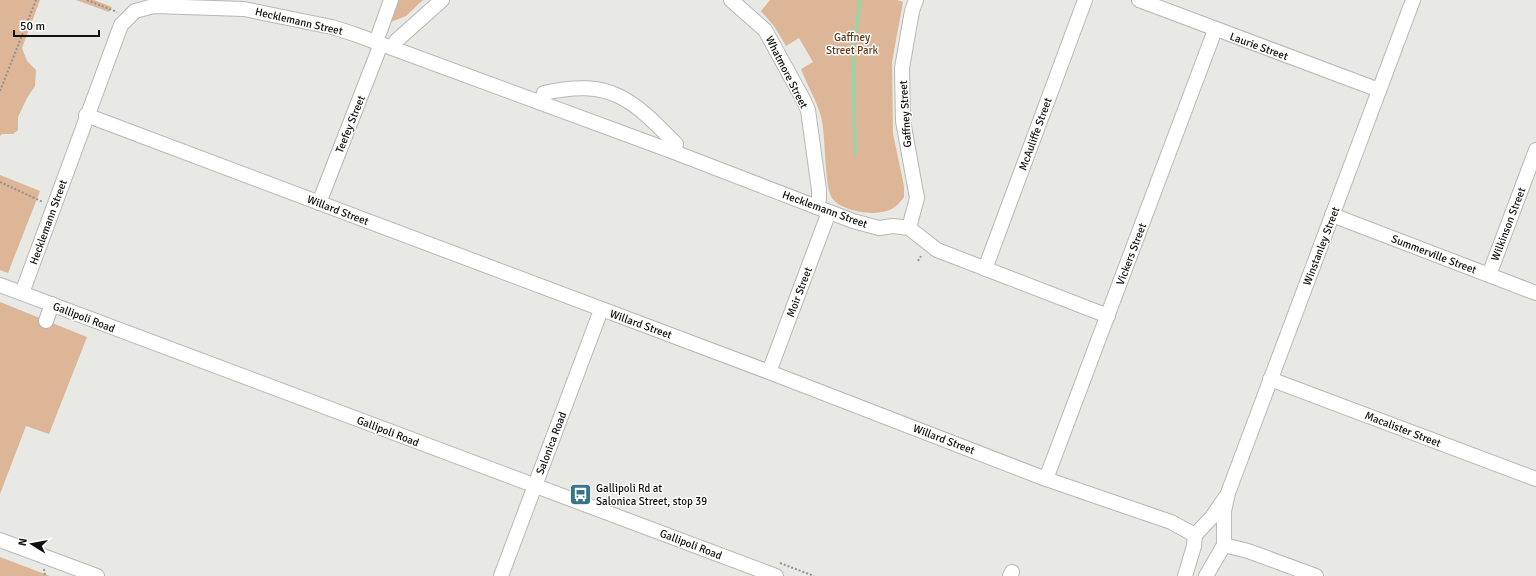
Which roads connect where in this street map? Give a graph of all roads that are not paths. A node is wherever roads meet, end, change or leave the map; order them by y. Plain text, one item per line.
1 (391, 0) edge
2 (442, 0) edge
3 (731, 0) edge
4 (916, 0) edge
5 (1085, 0) edge
6 (1139, 0) edge
7 (1413, 0) edge
8 (1215, 30) junction
9 (383, 45) junction
10 (1379, 90) junction
11 (541, 103) junction
12 (86, 116) junction
13 (1536, 150) edge
14 (674, 152) junction
15 (319, 203) junction
16 (822, 209) junction
17 (1332, 215) junction
18 (909, 228) junction
19 (985, 269) junction
20 (1489, 275) junction
21 (0, 285) edge
22 (22, 293) junction
23 (1536, 293) edge
24 (52, 304) junction
25 (601, 310) junction
26 (1108, 316) junction
27 (46, 321) dead end
28 (769, 372) junction
29 (1270, 379) junction
30 (1046, 478) junction
31 (1536, 479) edge
32 (535, 486) junction
33 (1228, 493) junction
34 (1197, 536) junction
35 (0, 540) edge
36 (1222, 544) junction
37 (1295, 572) edge
38 (97, 576) edge
39 (501, 576) edge
40 (776, 576) edge
41 (1185, 576) edge
42 (1206, 576) edge
43 (1316, 576) edge

1 - 9 street, Teefey Street
2 - 9 street
3 - 16 street, Whatmore Street
4 - 18 street, Gaffney Street
5 - 19 street, McAuliffe Street
6 - 8 street, Laurie Street
7 - 10 street, Winstanley Street
8 - 10 street, Laurie Street
8 - 26 street, Vickers Street
9 - 11 street, Hecklemann Street
9 - 12 street, Hecklemann Street
9 - 15 street, Teefey Street
10 - 17 street, Winstanley Street
11 - 14 street, Hecklemann Street
11 - 14 street
12 - 15 street, Willard Street
12 - 22 street, Hecklemann Street
13 - 20 street, Wilkinson Street
14 - 16 street, Hecklemann Street
15 - 25 street, Willard Street
16 - 18 street, Hecklemann Street
16 - 28 street, Moir Street
17 - 20 street, Summerville Street
17 - 29 street, Winstanley Street
18 - 19 street
19 - 26 street
20 - 23 street, Summerville Street
21 - 22 street, Gallipoli Road
22 - 24 street, Gallipoli Road
24 - 27 street
24 - 32 street, Gallipoli Road
25 - 28 street, Willard Street
25 - 32 street, Salonica Road
26 - 30 street, Vickers Street
28 - 30 street, Willard Street
29 - 31 street, Macalister Street
29 - 33 street, Winstanley Street
30 - 34 street, Willard Street
32 - 39 street, Salonica Road
32 - 40 street, Gallipoli Road
33 - 34 street, Winstanley Street
33 - 36 street, Winstanley Street
34 - 36 street
34 - 36 street
34 - 41 street, Winstanley Street
35 - 38 street
36 - 37 street
36 - 42 street, Winstanley Street
37 - 43 street

